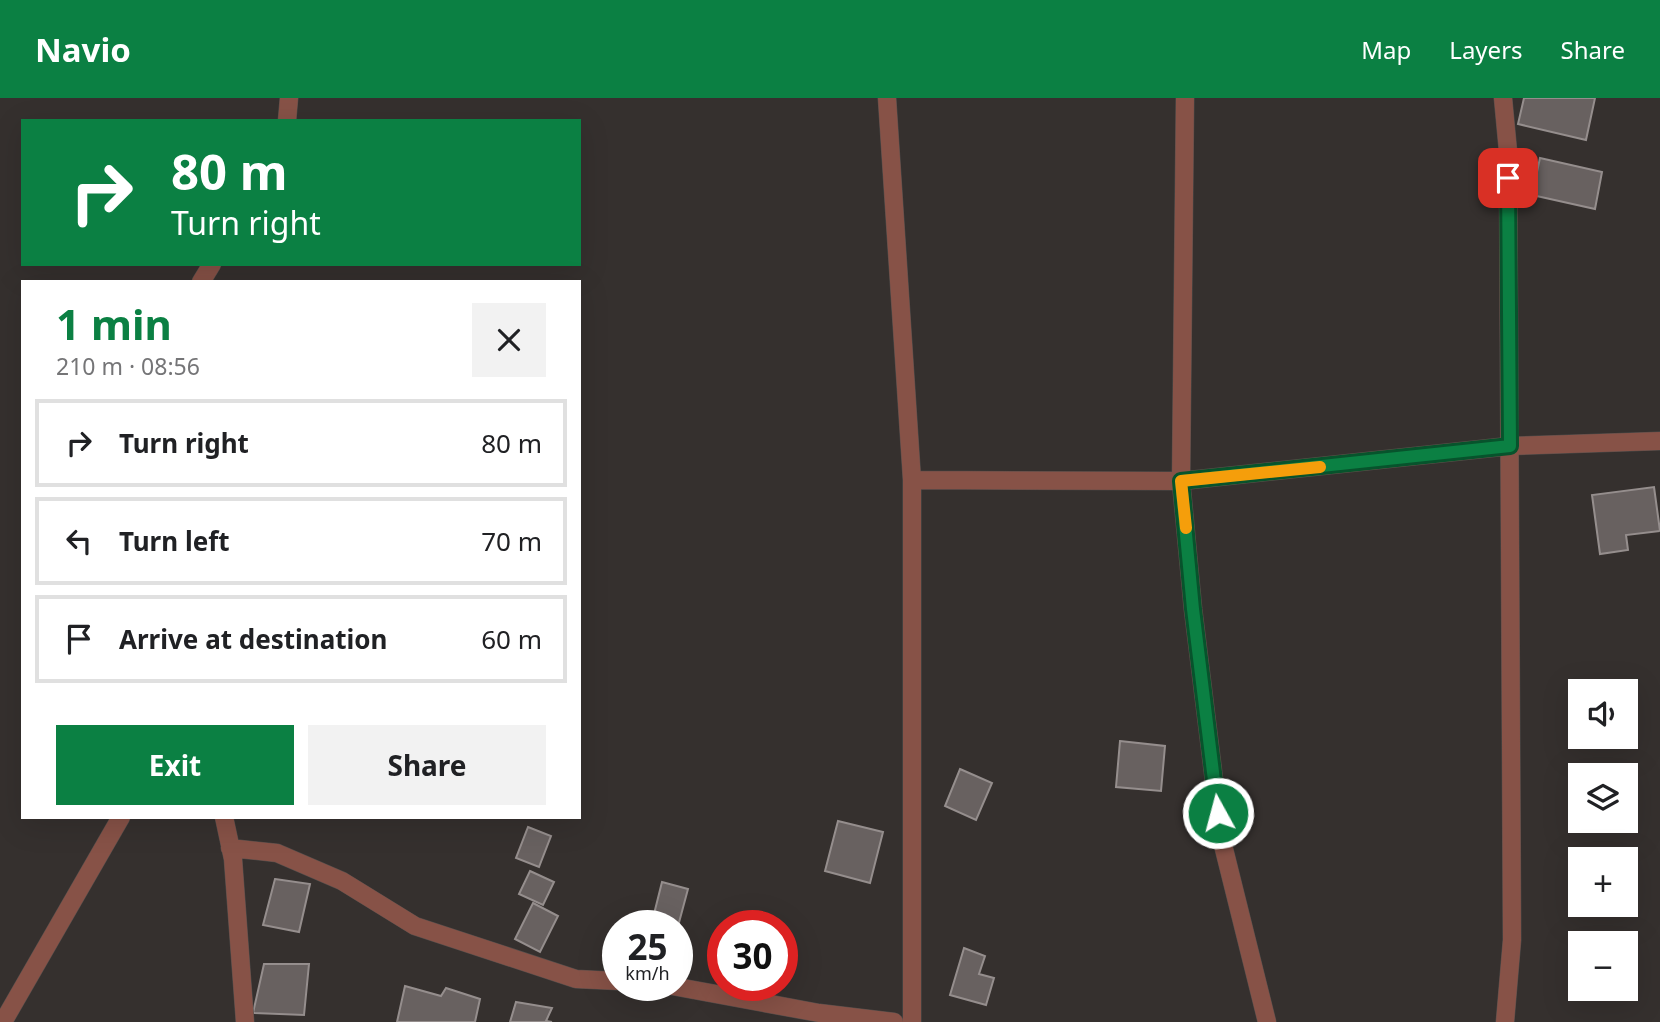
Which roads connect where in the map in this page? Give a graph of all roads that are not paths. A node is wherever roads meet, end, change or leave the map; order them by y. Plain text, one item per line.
1 (289, 98) edge
2 (887, 98) edge
3 (1185, 98) edge
4 (1503, 98) edge
5 (287, 119) edge
6 (1660, 441) edge
7 (1510, 446) junction
8 (912, 480) junction
9 (1181, 481) junction
10 (120, 819) edge
11 (224, 819) edge
12 (230, 848) junction
13 (602, 980) edge
14 (693, 990) edge
15 (3, 1022) edge
16 (245, 1022) edge
17 (894, 1022) edge
18 (912, 1022) edge
19 (1267, 1022) edge
20 (1505, 1022) edge

1 - 5 street
2 - 8 street
3 - 9 street
4 - 7 street
6 - 7 street
7 - 9 street
7 - 20 street
8 - 9 street
8 - 18 street
9 - 19 street
10 - 15 street
11 - 12 street
12 - 13 street
12 - 16 street
14 - 17 street

